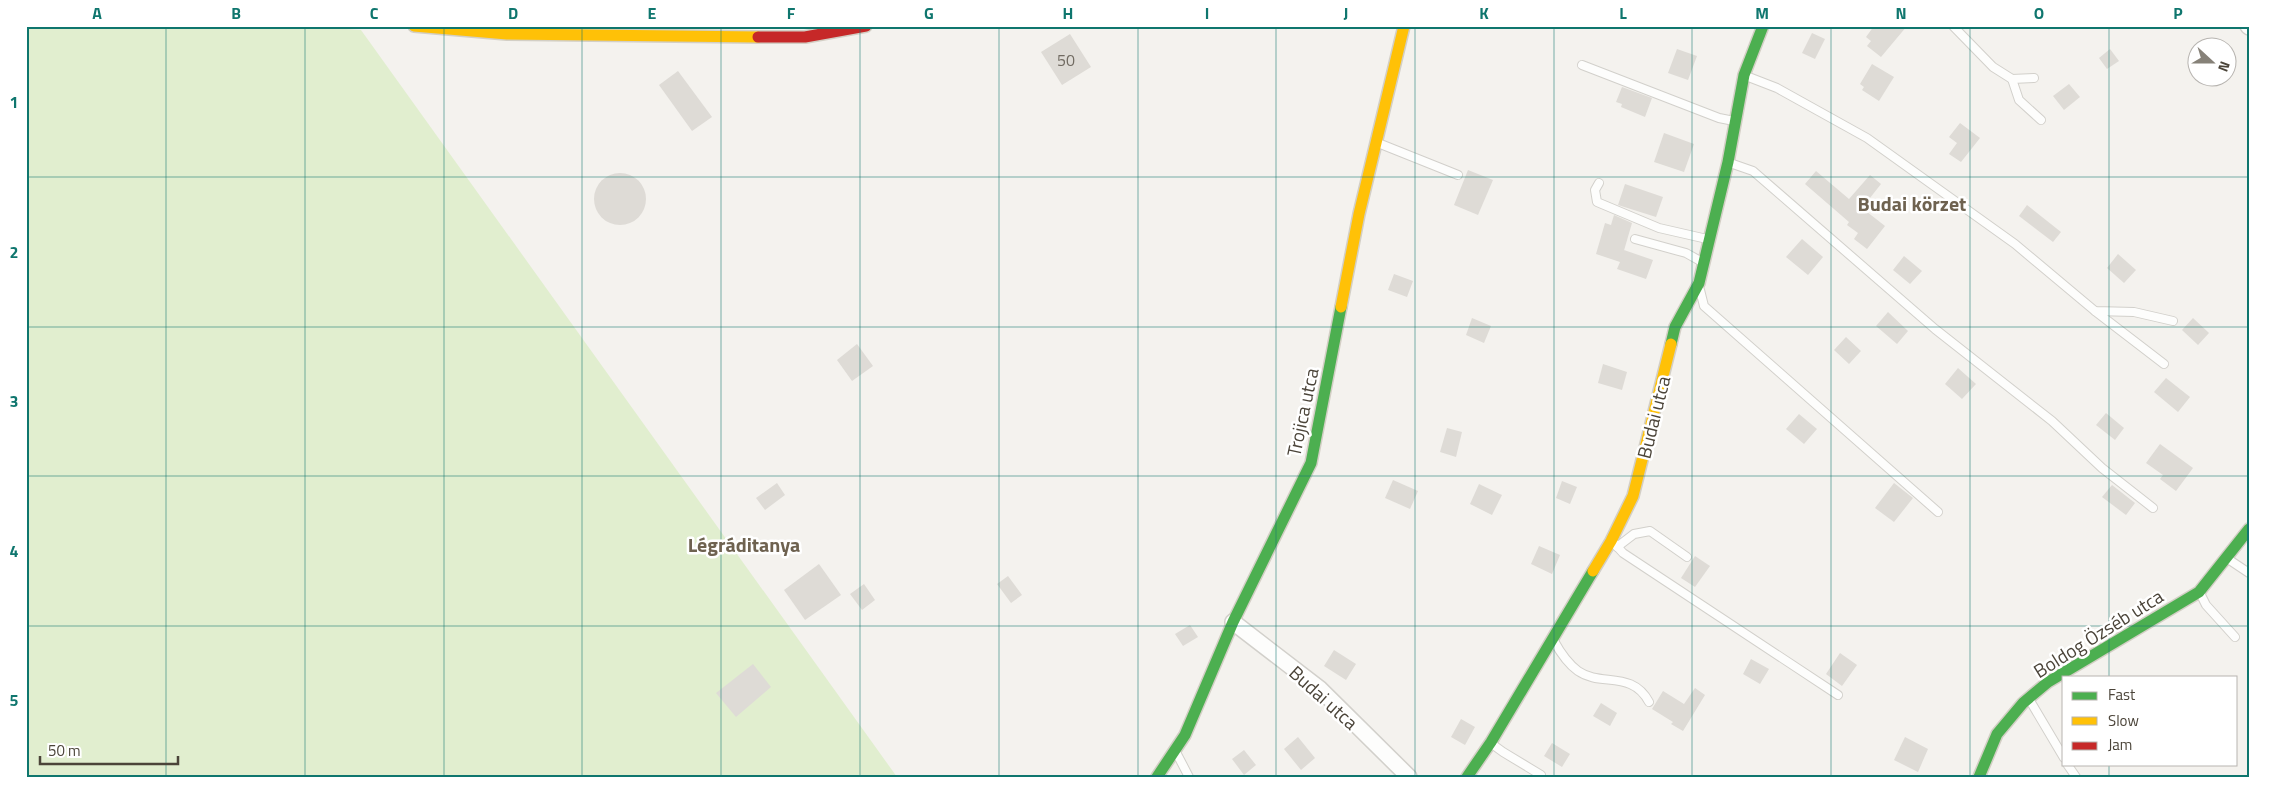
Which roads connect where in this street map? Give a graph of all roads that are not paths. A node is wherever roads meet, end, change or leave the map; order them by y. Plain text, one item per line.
1 (414, 26) edge
2 (866, 26) edge
3 (1404, 26) edge
4 (1763, 26) edge
5 (1953, 26) edge
6 (506, 30) edge
7 (1582, 65) dead end
8 (1744, 75) junction
9 (2034, 78) dead end
10 (2012, 79) junction
11 (2041, 120) dead end
12 (1736, 121) junction
13 (1376, 142) junction
14 (1728, 162) junction
15 (1458, 175) dead end
16 (1599, 184) dead end
17 (1635, 239) dead end
18 (1709, 239) junction
19 (1704, 263) junction
20 (1699, 283) junction
21 (2095, 311) junction
22 (2173, 321) dead end
23 (2164, 364) dead end
24 (2153, 508) dead end
25 (1938, 512) dead end
26 (2249, 529) edge
27 (1614, 544) junction
28 (1687, 557) dead end
29 (2226, 558) junction
30 (2249, 573) edge
31 (2199, 592) junction
32 (1233, 622) junction
33 (1552, 636) junction
34 (2236, 636) dead end
35 (1838, 695) dead end
36 (2028, 697) junction
37 (1649, 702) dead end
38 (1491, 742) junction
39 (1175, 750) junction
40 (2062, 755) edge
41 (2068, 766) edge
42 (1542, 775) dead end
43 (1157, 777) edge
44 (1188, 777) edge
45 (1409, 777) edge
46 (1467, 777) edge
47 (1980, 777) edge
48 (2076, 777) edge

1 - 6 street
2 - 6 street
3 - 13 street, Trojica utca
4 - 8 street, Budai utca
5 - 10 lane
7 - 12 lane
8 - 12 street, Budai utca
8 - 21 lane
9 - 10 lane
10 - 11 lane
12 - 14 street, Budai utca
13 - 15 lane
13 - 32 street, Trojica utca
14 - 18 street, Budai utca
14 - 24 lane
16 - 18 lane
17 - 19 lane
18 - 19 street, Budai utca
19 - 20 street, Budai utca
20 - 25 lane
20 - 27 street, Budai utca
21 - 22 lane
21 - 23 lane
26 - 29 street, Boldog Özséb utca
27 - 28 lane
27 - 33 street, Budai utca
27 - 35 lane
29 - 30 lane
29 - 31 street, Boldog Özséb utca
31 - 34 lane
31 - 36 street, Boldog Özséb utca
32 - 39 street, Trojica utca
32 - 45 street, Budai utca
33 - 37 lane
33 - 38 street, Budai utca
36 - 40 lane
36 - 47 street, Boldog Özséb utca
38 - 42 lane
38 - 46 street, Budai utca
39 - 43 street, Trojica utca
39 - 44 lane
41 - 48 lane

